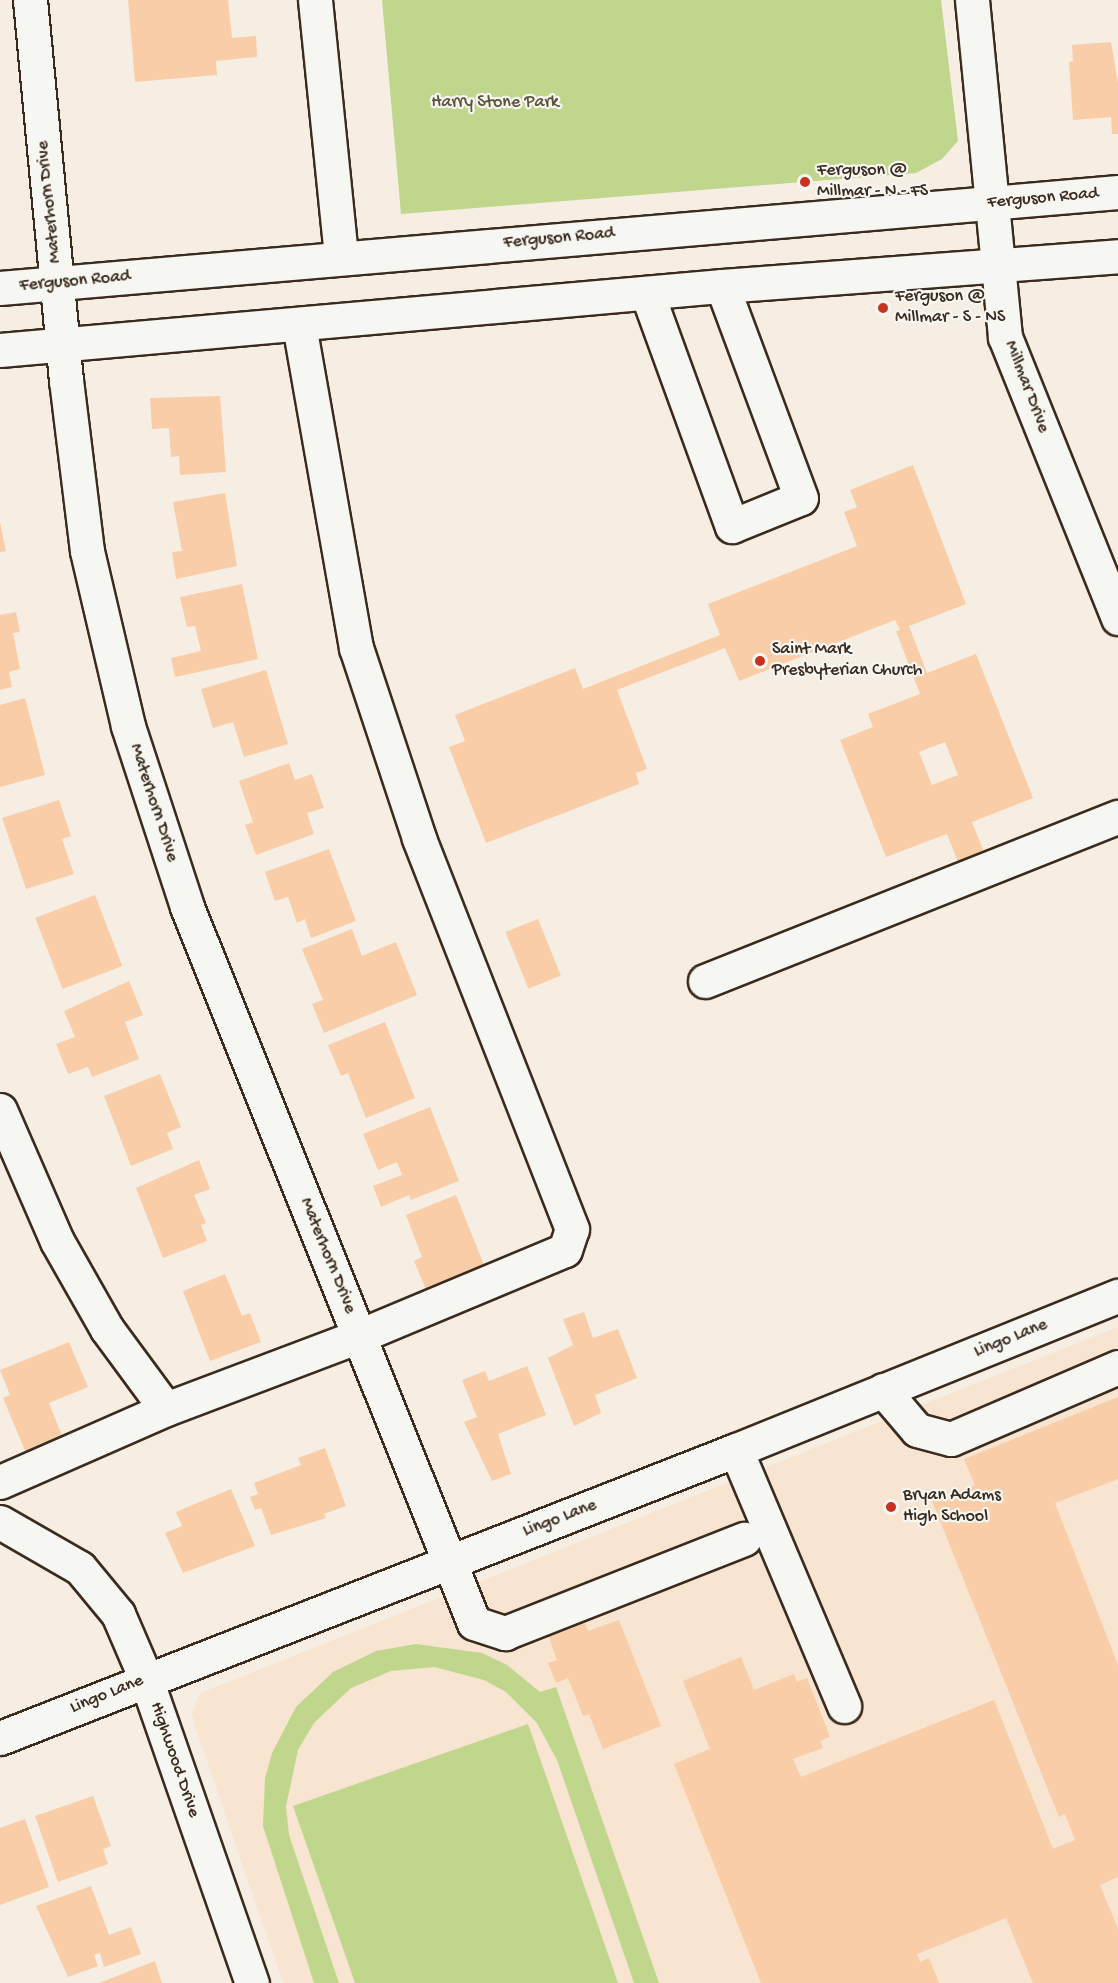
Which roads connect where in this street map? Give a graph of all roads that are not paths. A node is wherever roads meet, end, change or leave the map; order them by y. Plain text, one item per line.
1 (30, 0) edge
2 (315, 0) edge
3 (972, 0) edge
4 (1118, 192) edge
5 (992, 204) junction
6 (1118, 256) edge
7 (341, 258) junction
8 (998, 266) junction
9 (58, 284) junction
10 (722, 286) junction
11 (0, 288) edge
12 (646, 293) junction
13 (299, 324) junction
14 (63, 344) junction
15 (0, 350) edge
16 (1118, 618) edge
17 (1118, 817) edge
18 (705, 981) dead end
19 (0, 1110) edge
20 (1118, 1296) edge
21 (359, 1336) junction
22 (1118, 1367) edge
23 (883, 1390) junction
24 (166, 1409) junction
25 (736, 1450) junction
26 (0, 1482) edge
27 (0, 1522) edge
28 (744, 1539) dead end
29 (450, 1561) junction
30 (146, 1679) junction
31 (844, 1706) dead end
32 (0, 1738) edge
33 (252, 1983) edge

1 - 9 street, Materhorn Drive
2 - 7 street
3 - 5 street, Millmar Drive
4 - 5 street, Ferguson Road
5 - 7 street, Ferguson Road
5 - 8 street, Millmar Drive
6 - 8 street
7 - 9 street, Ferguson Road
8 - 10 street
8 - 16 street, Millmar Drive
9 - 11 street, Ferguson Road
9 - 14 street, Materhorn Drive
10 - 12 street
10 - 12 street
12 - 13 street
13 - 14 street
13 - 21 street
14 - 15 street
14 - 21 street, Materhorn Drive
17 - 18 street
19 - 24 street
20 - 23 street, Lingo Lane
21 - 24 street
21 - 29 street, Materhorn Drive
22 - 23 street
23 - 25 street, Lingo Lane
24 - 26 street
25 - 29 street, Lingo Lane
25 - 31 street
27 - 30 street, Highwood Drive
28 - 29 street, Materhorn Drive
29 - 30 street, Lingo Lane
30 - 32 street, Lingo Lane
30 - 33 street, Highwood Drive

